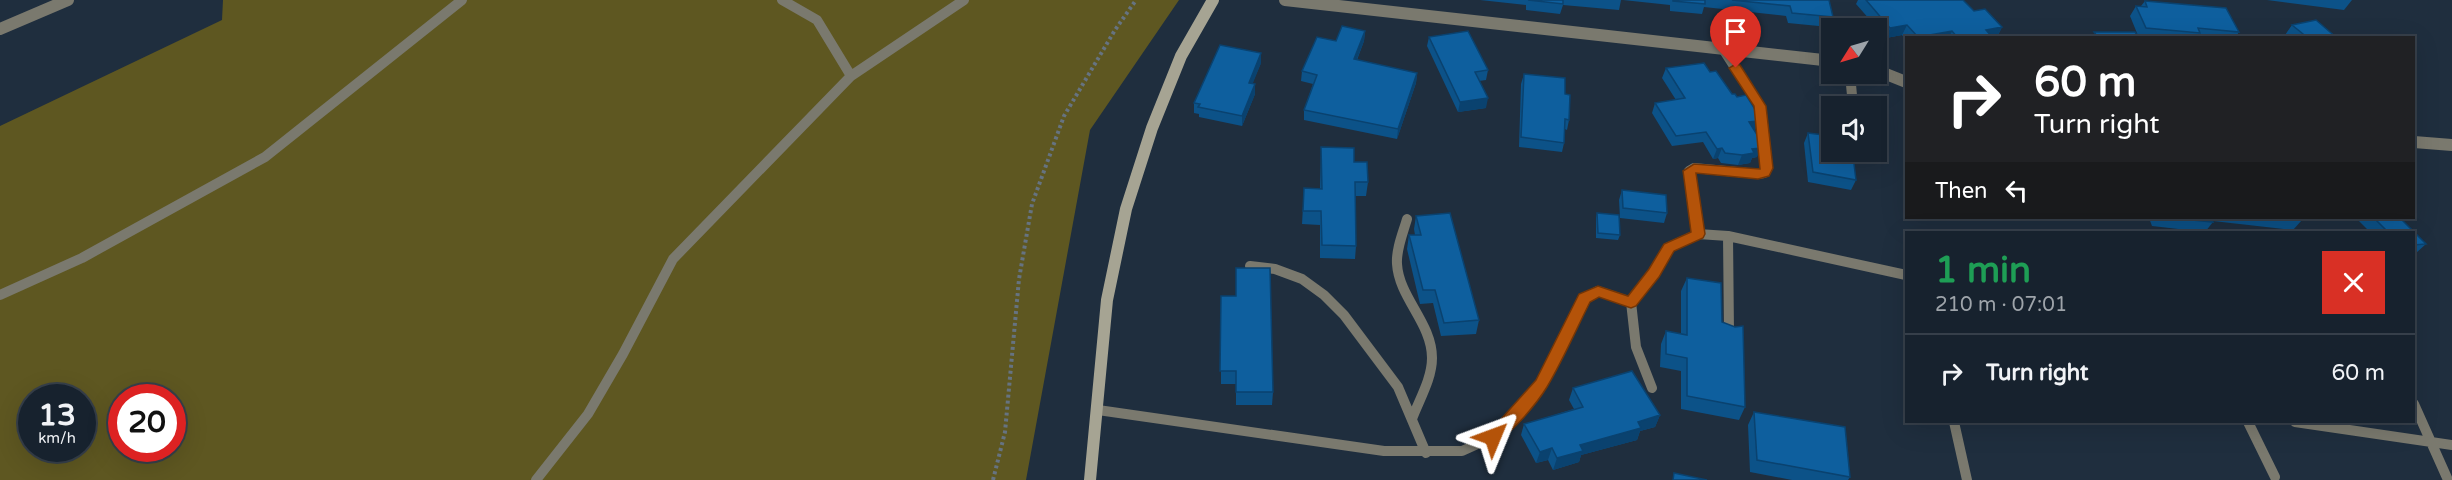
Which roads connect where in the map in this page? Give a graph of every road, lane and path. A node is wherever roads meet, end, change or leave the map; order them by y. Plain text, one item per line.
1 (68, 0) edge
2 (462, 0) edge
3 (782, 0) edge
4 (964, 0) edge
5 (1136, 0) edge
6 (1213, 0) edge
7 (1285, 0) edge
8 (0, 29) edge
9 (1723, 49) junction
10 (1821, 60) edge
11 (1887, 74) edge
12 (851, 76) junction
13 (1905, 82) edge
14 (2415, 142) edge
15 (2452, 145) edge
16 (1407, 219) dead end
17 (1698, 234) junction
18 (1728, 236) junction
19 (1250, 266) edge
20 (1905, 275) edge
21 (0, 295) edge
22 (1631, 302) junction
23 (1729, 333) edge
24 (1652, 388) dead end
25 (2415, 407) edge
26 (1098, 410) junction
27 (1412, 419) junction
28 (1954, 423) edge
29 (2248, 423) edge
30 (2302, 423) edge
31 (2429, 442) junction
32 (2452, 445) edge
33 (1426, 453) junction
34 (2275, 477) dead end
35 (536, 480) edge
36 (993, 480) edge
37 (1090, 480) edge
38 (1967, 480) edge
39 (2448, 480) edge

1 - 8 street
2 - 21 lane
3 - 12 lane
4 - 12 lane
5 - 36 path
6 - 26 street
7 - 9 street
9 - 10 street
9 - 17 lane
11 - 13 street
12 - 35 lane
14 - 15 street
16 - 27 lane
17 - 18 lane
17 - 22 lane
18 - 20 lane
18 - 23 lane
19 - 27 lane
22 - 24 lane
22 - 33 lane
25 - 31 lane
26 - 33 lane
26 - 37 street
27 - 33 lane
28 - 38 lane
29 - 34 lane
30 - 31 lane
31 - 32 lane
31 - 39 lane

